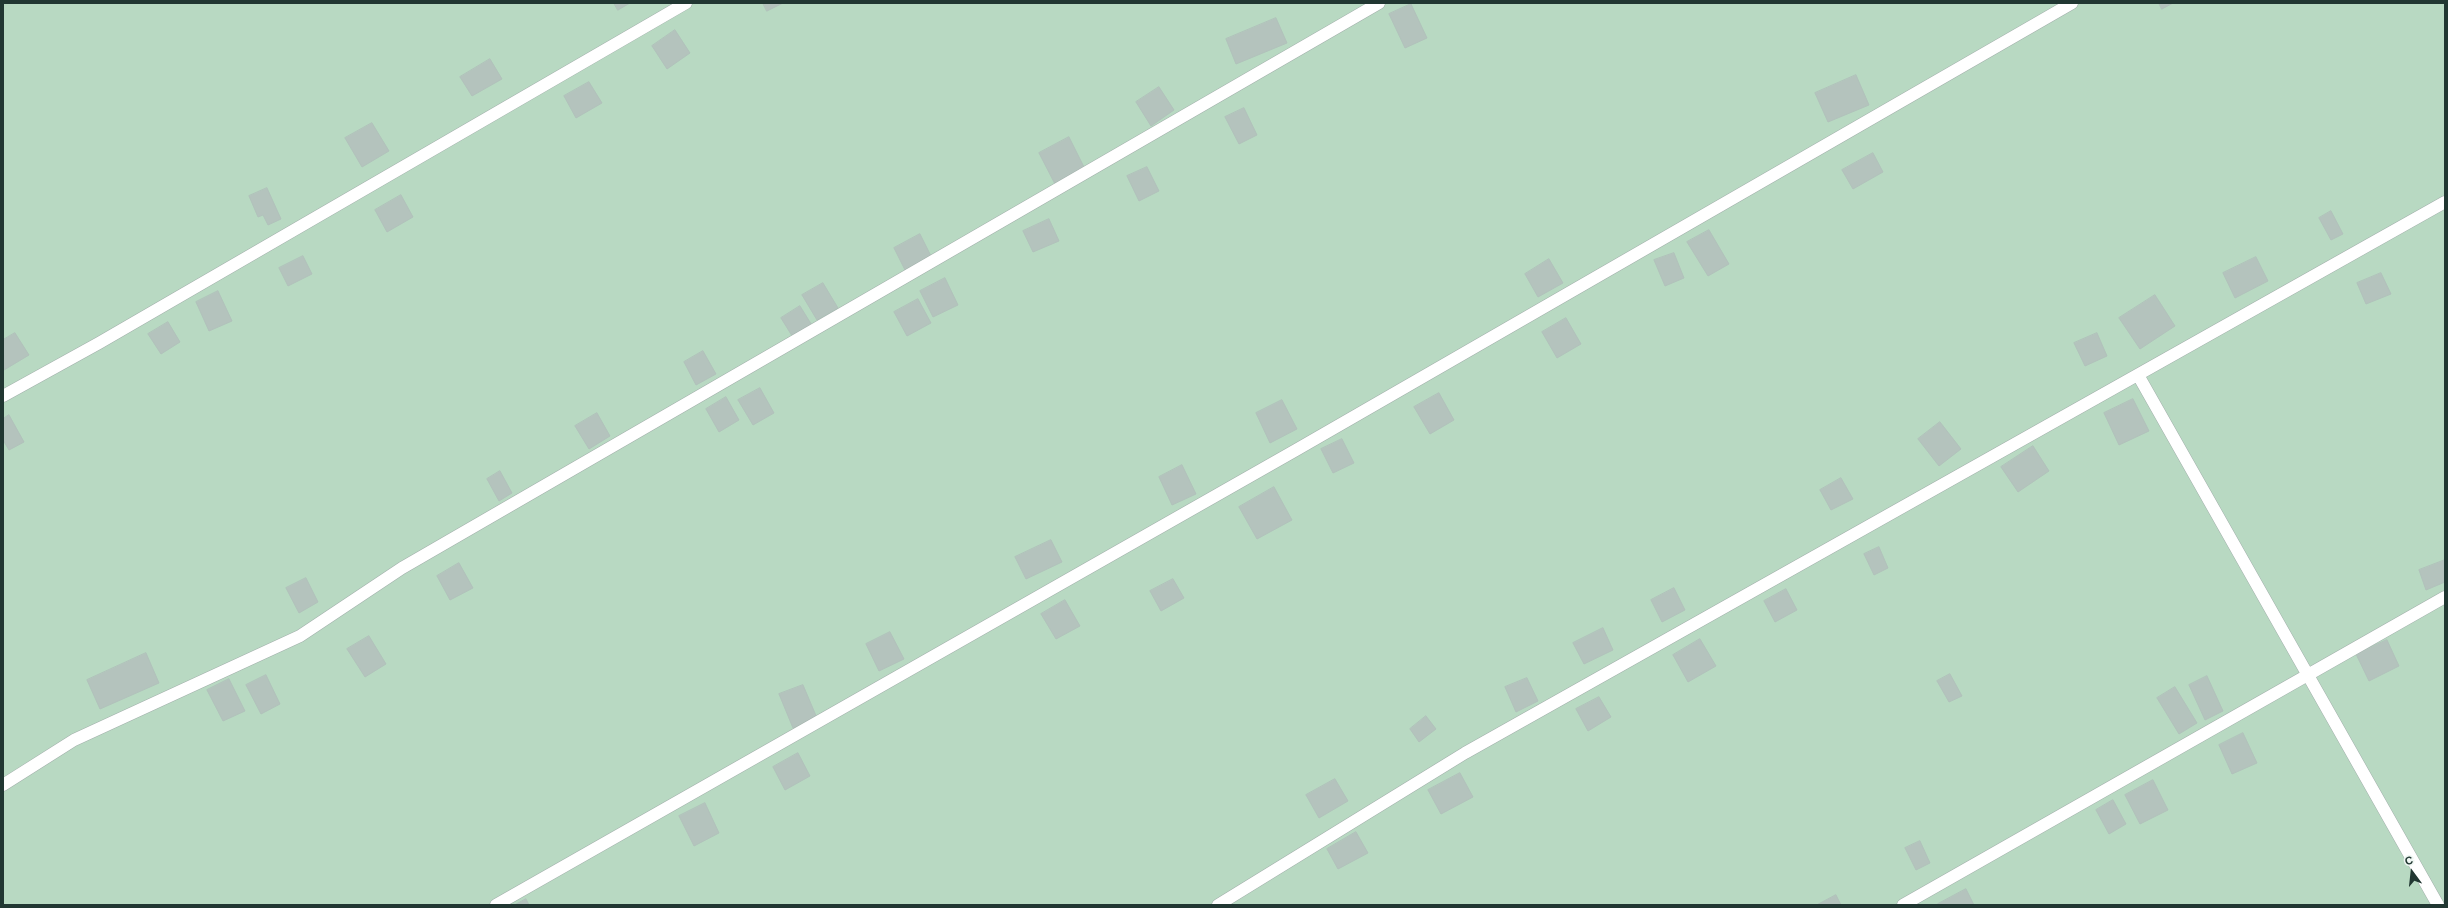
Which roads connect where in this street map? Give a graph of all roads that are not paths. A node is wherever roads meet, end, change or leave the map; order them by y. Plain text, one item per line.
1 (686, 3) edge
2 (1379, 3) edge
3 (2072, 3) edge
4 (2445, 202) edge
5 (2138, 375) junction
6 (3, 396) edge
7 (2445, 597) edge
8 (2309, 676) junction
9 (3, 785) edge
10 (496, 905) edge
11 (1218, 905) edge
12 (1902, 905) edge
13 (2438, 905) edge

1 - 6 lane
2 - 9 lane
3 - 10 lane
4 - 5 lane
5 - 8 lane
5 - 11 lane
7 - 8 lane
8 - 12 lane
8 - 13 lane

